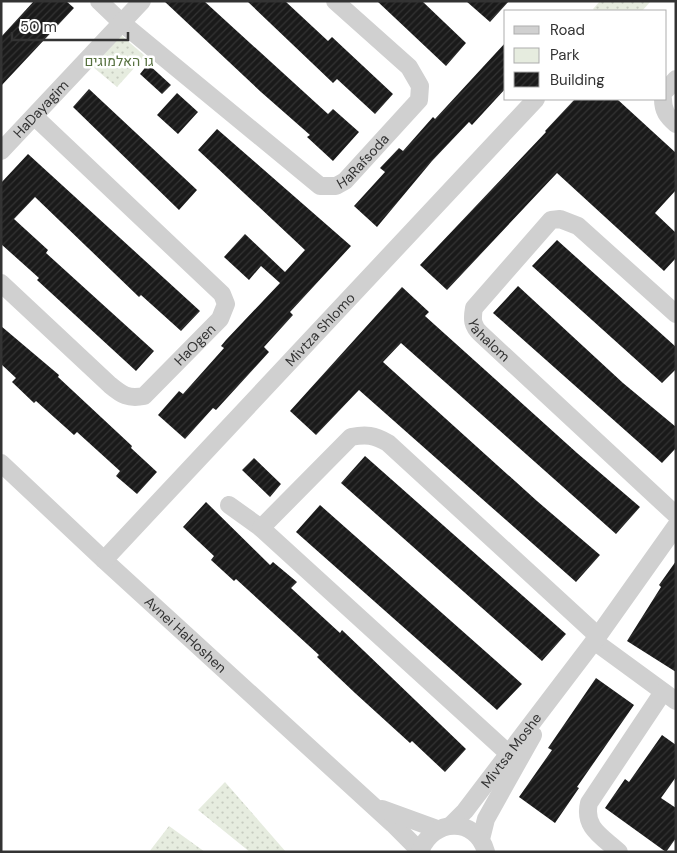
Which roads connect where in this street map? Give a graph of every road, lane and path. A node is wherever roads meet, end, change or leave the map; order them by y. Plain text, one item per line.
1 (99, 1) edge
2 (142, 1) edge
3 (334, 1) edge
4 (122, 23) junction
5 (676, 80) edge
6 (667, 89) edge
7 (535, 100) edge
8 (663, 100) edge
9 (35, 117) junction
10 (676, 124) edge
11 (1, 151) edge
12 (1, 283) edge
13 (676, 314) edge
14 (1, 463) edge
15 (229, 505) dead end
16 (675, 525) edge
17 (261, 528) junction
18 (104, 560) junction
19 (596, 638) junction
20 (568, 673) junction
21 (669, 697) edge
22 (508, 753) junction
23 (373, 805) junction
24 (444, 827) junction
25 (483, 845) edge
26 (420, 851) edge
27 (619, 852) edge

1 - 4 street, HaRafsoda
2 - 4 street, HaDayagim
3 - 4 street, HaRafsoda
4 - 9 street, HaDayagim
5 - 6 street
7 - 18 street, Mivtza Shlomo
8 - 10 street
9 - 11 street, HaDayagim
9 - 12 street, HaOgen
13 - 16 street, Yahalom
14 - 18 street, Avnei HaHoshen
15 - 17 street
16 - 19 street, Mivtsa Moshe
17 - 19 street
17 - 22 street
18 - 23 street, Avnei HaHoshen
19 - 20 street, Mivtsa Moshe
19 - 21 street
20 - 22 street, Mivtsa Moshe
20 - 25 street, Mivtsa Moshe
21 - 27 street
22 - 24 street, Mivtsa Moshe
23 - 24 street, Avnei HaHoshen
23 - 26 street, Avnei HaHoshen
24 - 25 street, Avnei HaHoshen
24 - 26 street, Mivtsa Moshe

